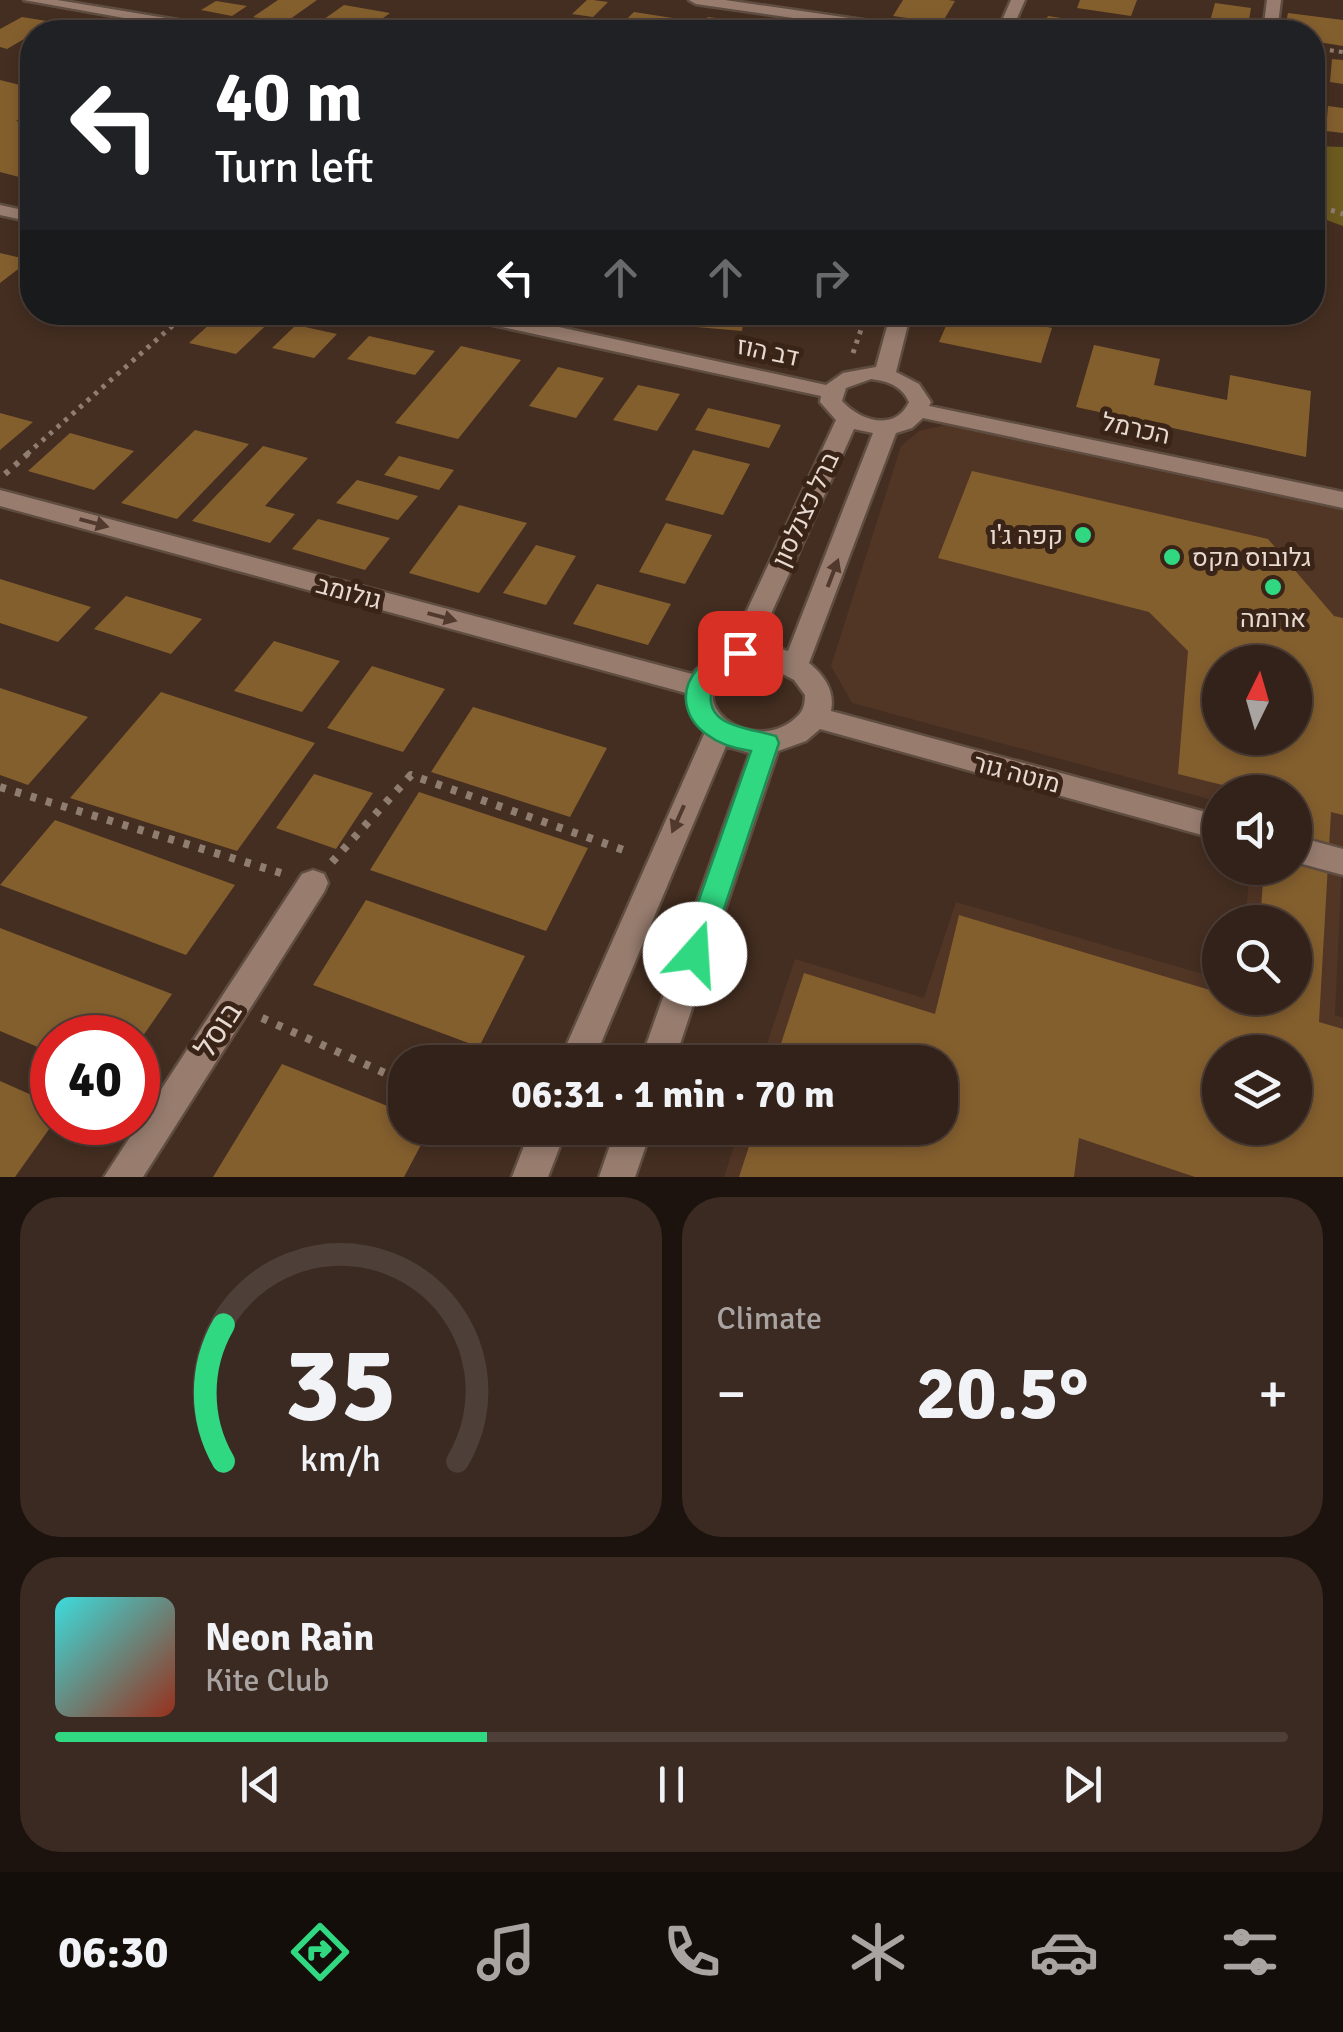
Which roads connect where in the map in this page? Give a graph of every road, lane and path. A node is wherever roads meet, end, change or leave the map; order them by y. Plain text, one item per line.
1 (31, 0) edge
2 (696, 0) edge
3 (153, 20) edge
4 (835, 20) edge
5 (173, 325) edge
6 (527, 325) edge
7 (862, 325) edge
8 (899, 325) edge
9 (886, 374) junction
10 (838, 385) junction
11 (918, 410) junction
12 (846, 420) junction
13 (887, 427) junction
14 (0, 478) edge
15 (1343, 500) edge
16 (6, 506) edge
17 (740, 653) junction
18 (796, 664) junction
19 (699, 686) junction
20 (813, 717) junction
21 (719, 731) junction
22 (767, 743) junction
23 (0, 787) edge
24 (1202, 823) edge
25 (1312, 854) edge
26 (1343, 862) edge
27 (659, 863) junction
28 (313, 883) junction
29 (234, 1005) junction
30 (583, 1045) edge
31 (663, 1045) edge
32 (388, 1074) edge
33 (543, 1145) edge
34 (628, 1145) edge
35 (122, 1177) edge
36 (530, 1177) edge
37 (617, 1177) edge

1 - 3 street
2 - 4 street
5 - 14 path
6 - 10 street, דב הוז
7 - 10 path
8 - 9 street
9 - 10 street, דב הוז
9 - 11 street
10 - 12 street
11 - 13 street
11 - 15 street, הכרמל
12 - 13 street
12 - 17 street, ברל כצנלסון
18 -> 13 street, ברל כצנלסון
16 -> 19 street, גולומב
17 - 18 street
17 - 19 street
18 - 20 street
19 - 21 street
20 - 22 street
20 - 24 street, מוטה גור
21 - 22 street
21 -> 27 street
22 - 31 street
23 - 28 path
25 - 26 street
27 - 28 path
27 - 30 street
28 - 29 street, בוסל
29 - 32 path
29 - 35 street, בוסל
33 - 36 street
34 - 37 street

